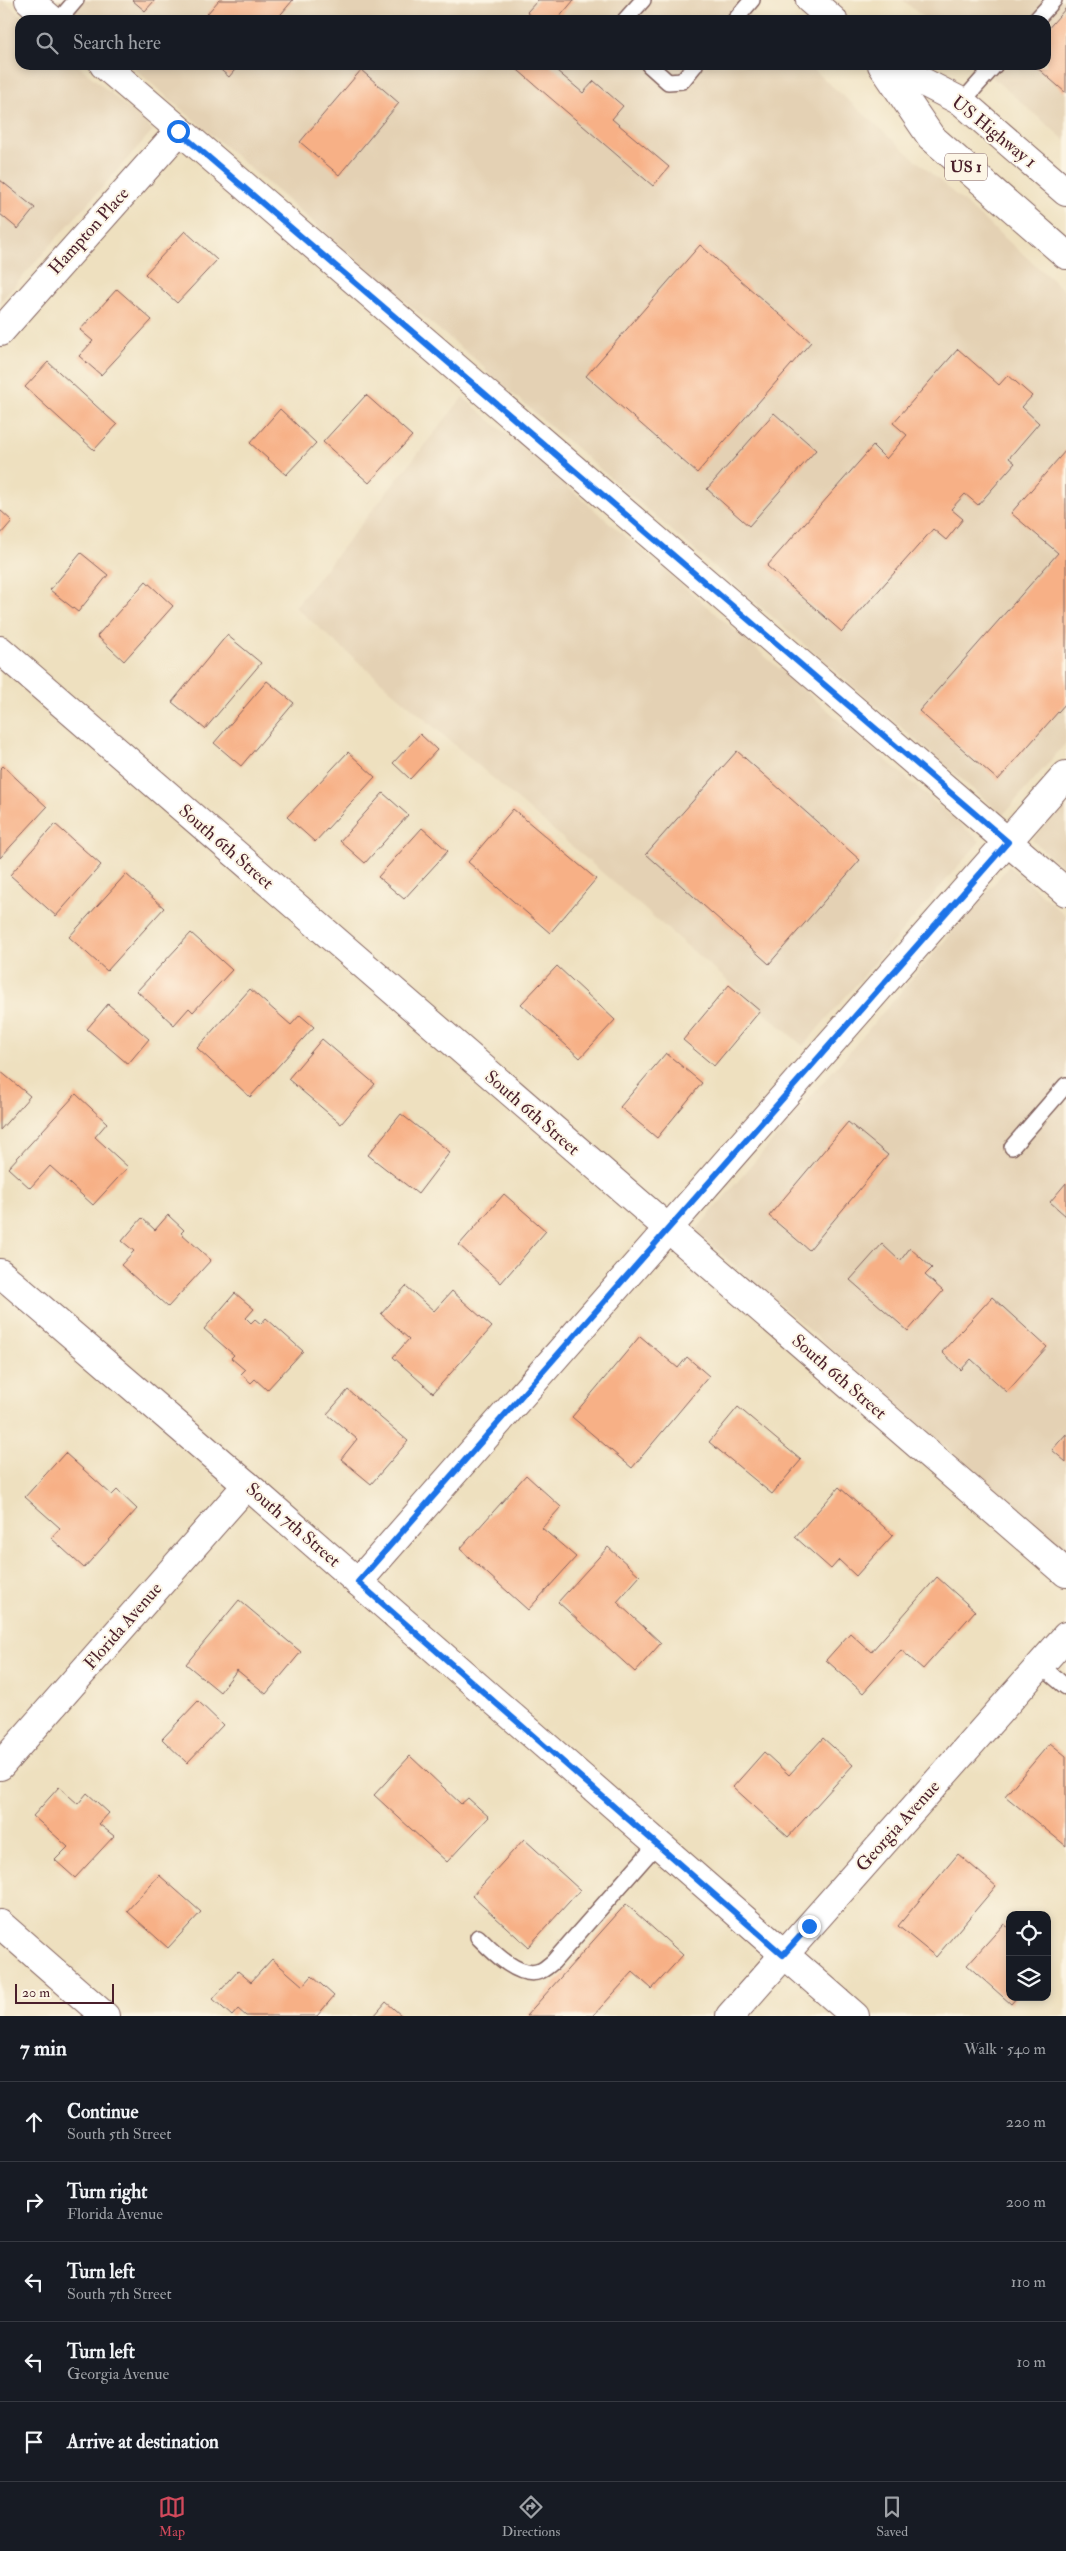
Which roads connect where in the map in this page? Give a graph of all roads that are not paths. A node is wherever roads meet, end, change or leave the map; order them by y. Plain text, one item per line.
1 (29, 0) edge
2 (76, 0) edge
3 (642, 0) edge
4 (752, 0) edge
5 (810, 0) edge
6 (1054, 0) edge
7 (46, 15) edge
8 (63, 15) edge
9 (629, 15) edge
10 (738, 15) edge
11 (827, 15) edge
12 (1040, 15) edge
13 (110, 70) edge
14 (655, 70) edge
15 (691, 70) edge
16 (885, 70) edge
17 (900, 70) edge
18 (991, 70) edge
19 (962, 102) junction
20 (178, 131) junction
21 (1066, 192) edge
22 (1066, 255) edge
23 (0, 332) edge
24 (0, 650) edge
25 (1066, 775) edge
26 (1008, 842) junction
27 (1066, 892) edge
28 (1066, 1085) edge
29 (1012, 1147) dead end
30 (667, 1230) junction
31 (0, 1273) edge
32 (247, 1485) junction
33 (1066, 1573) edge
34 (358, 1582) junction
35 (1066, 1636) edge
36 (1040, 1665) junction
37 (1066, 1687) edge
38 (0, 1766) edge
39 (657, 1844) junction
40 (0, 1924) edge
41 (478, 1937) dead end
42 (783, 1955) junction
43 (105, 2016) edge
44 (730, 2016) edge
45 (855, 2016) edge

1 - 7 street
2 - 8 lane
3 - 9 lane
4 - 10 lane
5 - 11 street
6 - 12 lane
13 - 20 street
14 - 15 lane
16 - 22 street, US 1
17 - 19 street, US Highway 1 / US 1
18 - 19 lane
19 - 21 street, US Highway 1 / US 1
20 - 23 street, Hampton Place
20 - 26 street
24 - 30 street, South 6th Street
25 - 26 street
26 - 27 street
26 - 30 street
28 - 29 lane
30 - 33 street, South 6th Street
30 - 34 street
31 - 32 street, South 7th Street
32 - 34 street, South 7th Street
32 - 38 street, Florida Avenue
34 - 39 street, South 7th Street
35 - 36 street, Georgia Avenue
36 - 37 lane
36 - 42 street, Georgia Avenue
39 - 41 lane
39 - 42 street, South 7th Street
40 - 43 street
42 - 44 street, Georgia Avenue
42 - 45 street, South 7th Street

